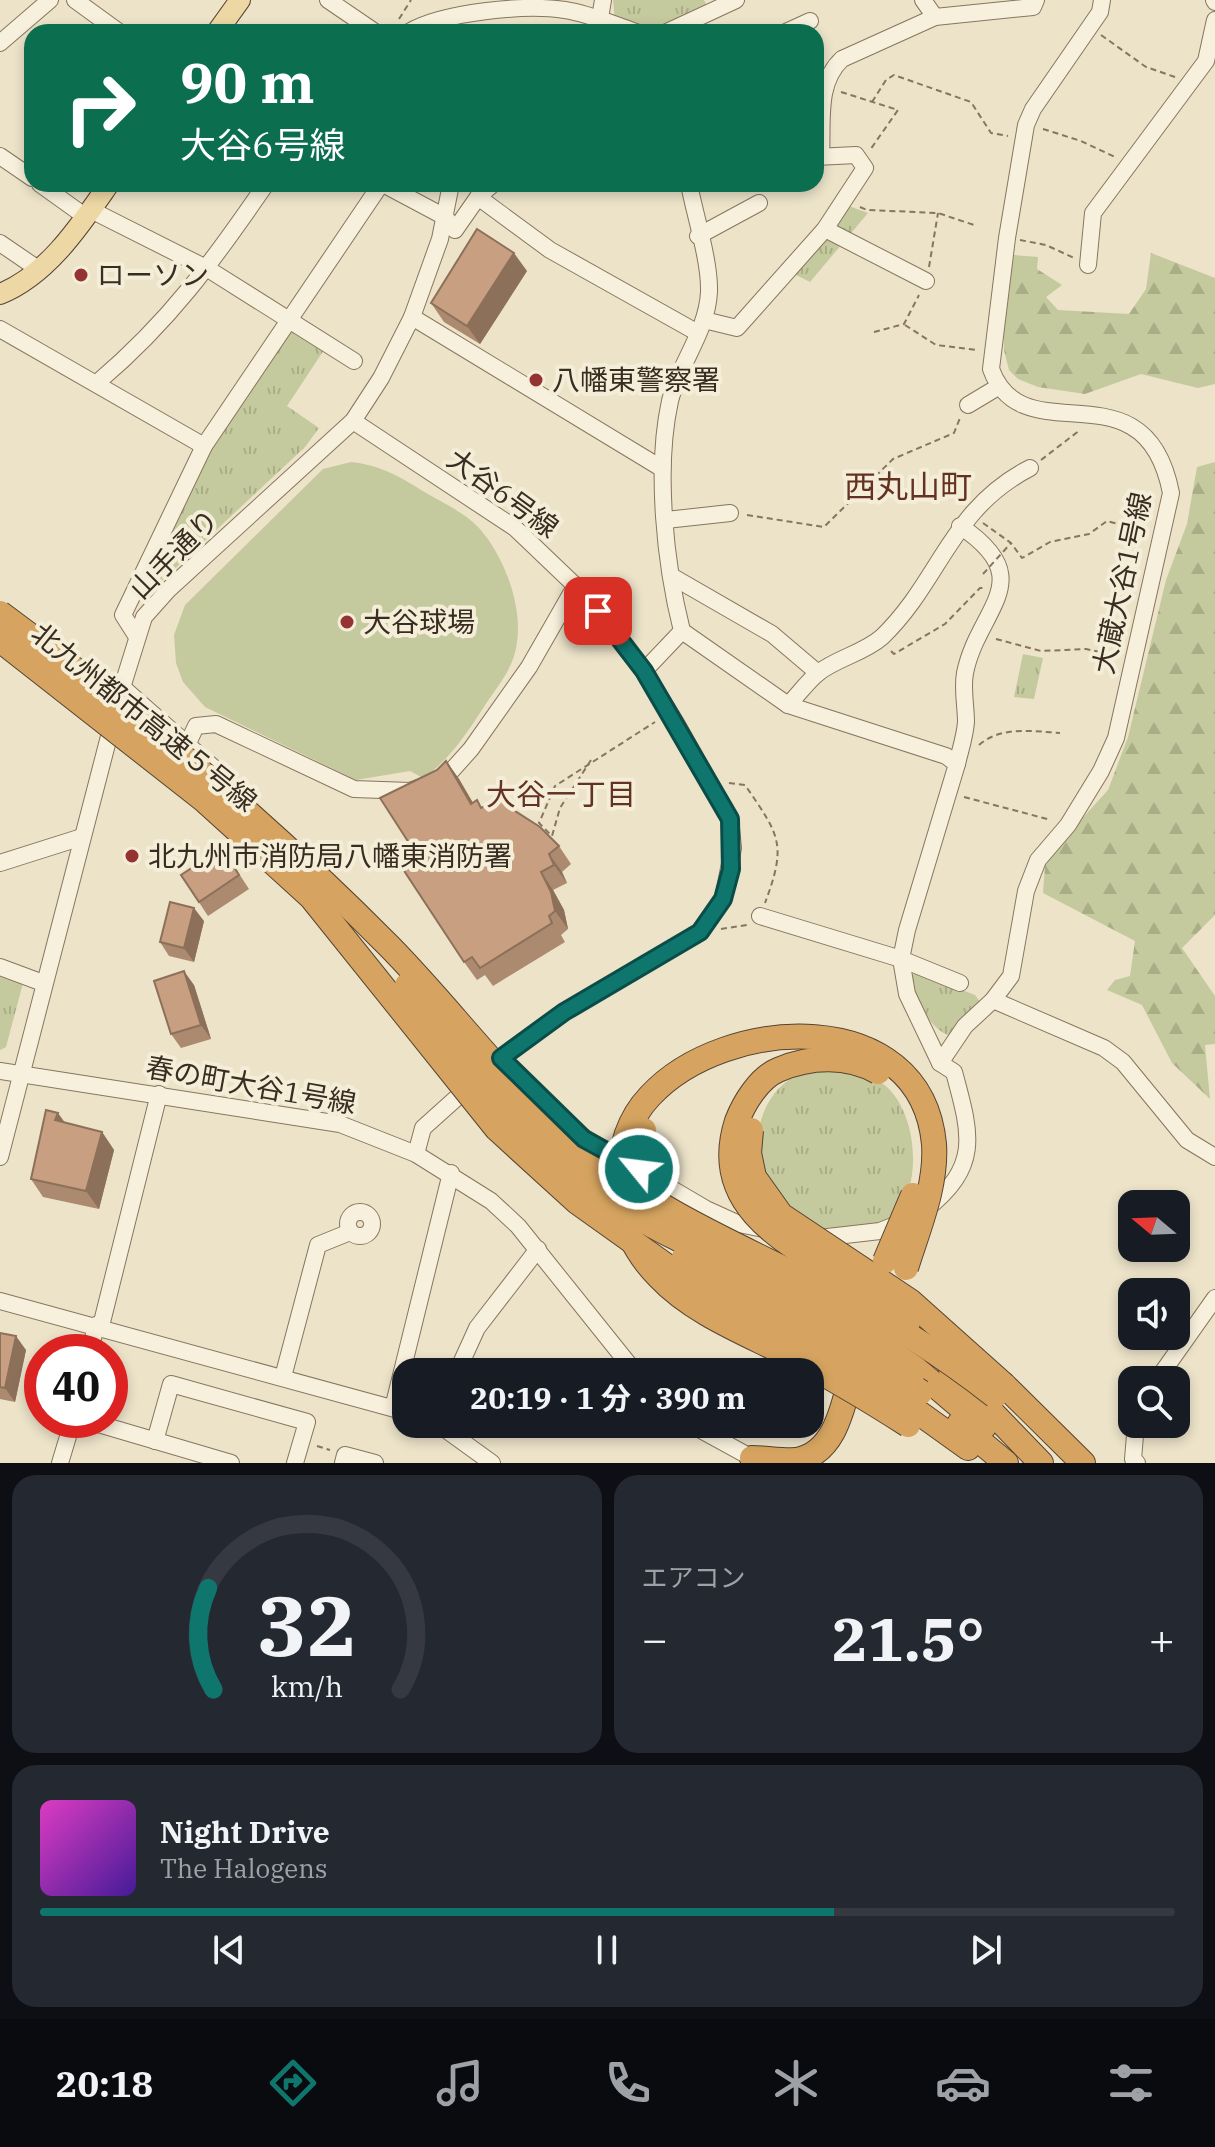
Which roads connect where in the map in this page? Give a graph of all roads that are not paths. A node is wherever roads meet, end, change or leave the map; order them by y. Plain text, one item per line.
1 (50, 0) edge
2 (75, 0) edge
3 (240, 0) edge
4 (328, 0) edge
5 (603, 0) edge
6 (736, 0) edge
7 (923, 0) edge
8 (1036, 0) edge
9 (1102, 0) edge
10 (935, 17) junction
11 (1215, 20) edge
12 (810, 21) dead end
13 (108, 24) edge
14 (223, 24) edge
15 (363, 24) edge
16 (418, 24) edge
17 (606, 24) edge
18 (684, 24) edge
19 (803, 24) edge
20 (0, 43) edge
21 (824, 79) edge
22 (0, 156) edge
23 (824, 156) edge
24 (24, 172) edge
25 (53, 192) edge
26 (103, 192) edge
27 (261, 192) edge
28 (376, 192) edge
29 (397, 192) edge
30 (450, 192) edge
31 (484, 192) edge
32 (690, 192) edge
33 (478, 197) junction
34 (759, 203) dead end
35 (88, 213) junction
36 (445, 217) junction
37 (825, 229) junction
38 (698, 236) junction
39 (0, 243) edge
40 (1082, 262) road end
41 (38, 269) junction
42 (208, 269) junction
43 (926, 281) dead end
44 (0, 294) edge
45 (412, 317) junction
46 (288, 319) junction
47 (701, 327) junction
48 (0, 329) edge
49 (354, 361) dead end
50 (98, 382) junction
51 (998, 387) junction
52 (968, 405) road end
53 (353, 421) junction
54 (204, 446) junction
55 (661, 468) junction
56 (1030, 468) road end
57 (730, 513) road end
58 (666, 520) junction
59 (964, 520) junction
60 (673, 577) junction
61 (576, 585) junction
62 (0, 613) edge
63 (682, 631) junction
64 (137, 637) junction
65 (0, 640) edge
66 (644, 671) junction
67 (818, 673) junction
68 (122, 687) junction
69 (788, 705) junction
70 (188, 743) junction
71 (957, 764) junction
72 (82, 837) junction
73 (0, 863) edge
74 (323, 880) junction
75 (760, 916) road end
76 (901, 959) junction
77 (0, 967) edge
78 (43, 983) junction
79 (960, 983) dead end
80 (993, 1000) junction
81 (501, 1058) junction
82 (808, 1061) junction
83 (940, 1063) junction
84 (687, 1069) junction
85 (0, 1071) edge
86 (20, 1073) junction
87 (159, 1094) junction
88 (416, 1154) junction
89 (0, 1157) edge
90 (1215, 1157) edge
91 (451, 1173) junction
92 (350, 1232) dead end
93 (538, 1249) junction
94 (896, 1264) junction
95 (1215, 1298) edge
96 (0, 1301) edge
97 (99, 1325) junction
98 (96, 1334) edge
99 (411, 1358) edge
100 (463, 1358) edge
101 (624, 1358) edge
102 (1167, 1366) edge
103 (283, 1377) junction
104 (1000, 1390) junction
105 (915, 1399) junction
106 (392, 1408) edge
107 (128, 1433) edge
108 (68, 1438) edge
109 (457, 1438) edge
110 (714, 1438) edge
111 (1135, 1438) edge
112 (155, 1441) junction
113 (344, 1459) edge
114 (754, 1461) edge
115 (60, 1463) edge
116 (231, 1463) edge
117 (295, 1463) edge
118 (375, 1463) edge
119 (492, 1463) edge
120 (826, 1463) edge
121 (962, 1463) edge
122 (980, 1463) edge
123 (989, 1463) edge
124 (1006, 1463) edge
125 (1026, 1463) edge
126 (1041, 1463) edge
127 (1068, 1463) edge
128 (1083, 1463) edge
129 (1137, 1463) edge

1 - 20 street
2 - 13 street
3 - 14 main road
4 - 15 street
5 - 17 street
6 - 18 street
7 - 10 street
8 - 10 street
9 - 51 street
10 - 21 street
11 - 40 street
12 - 19 street
16 - 17 street
22 - 24 street
23 - 37 street
25 - 35 street
26 - 35 main road
27 - 42 street
28 - 46 street
29 - 36 street
30 - 36 street, 山手通り
31 - 33 street
32 - 38 street
33 - 36 street
33 - 47 street
34 - 38 street
35 - 41 main road
35 - 42 street
36 - 45 street, 山手通り
37 - 43 street
37 - 47 street
38 - 47 street
39 - 41 street
41 - 44 main road
42 - 46 street
42 - 50 street
45 - 53 street, 山手通り
45 - 55 street
46 - 49 street
46 - 54 street
47 - 55 street
48 - 50 street
50 - 54 street
51 - 52 street
51 - 80 street, 大蔵大谷1号線
53 - 61 street, 大谷6号線
53 - 64 street, 山手通り
54 - 64 street
55 - 58 street
56 - 59 street
57 - 58 street
58 - 60 street
59 - 67 street
59 - 71 street
60 - 63 street
60 - 67 street
61 - 66 street, 大谷6号線
61 - 70 street
62 - 74 highway, bridge
63 - 66 street
63 - 69 street
64 - 68 street, 山手通り
65 - 105 highway, 北九州都市高速５号線, bridge
66 - 81 street, 大谷6号線
67 - 69 street
68 - 70 street
68 - 72 street, 山手通り
69 - 71 street
70 - 81 street
71 - 76 street
72 - 73 street
72 - 78 street, 山手通り
74 - 104 highway, bridge
74 - 105 highway, bridge
75 - 76 street
76 - 79 street
76 - 83 street
77 - 78 street
78 - 86 street, 山手通り
80 - 83 street, 大蔵大谷1号線
80 - 90 street
81 - 83 street
81 - 88 street, 大谷6号線
82 - 94 highway, bridge
82 - 104 highway, bridge
82 - 126 highway, bridge
84 - 94 highway, bridge
84 - 105 highway, bridge
84 - 105 highway, bridge
85 - 86 street, 春の町大谷1号線
86 - 87 street, 春の町大谷1号線
86 - 89 street, 山手通り
87 - 88 street, 春の町大谷1号線
87 - 97 street
88 - 91 street, 春の町大谷1号線
91 - 93 street, 春の町大谷1号線
91 - 99 street
92 - 103 street
93 - 100 street
93 - 101 street, 春の町大谷1号線
94 - 114 highway
94 - 120 highway
95 - 102 street
96 - 97 street
97 - 98 street
97 - 103 street
103 - 106 street
104 - 127 highway
104 - 128 highway
105 - 121 highway
105 - 122 highway
105 - 123 highway
105 - 124 highway
105 - 125 highway
107 - 112 street
108 - 115 street
109 - 119 street
110 - 114 street
111 - 129 street
112 - 116 street
112 - 117 street
113 - 118 street

